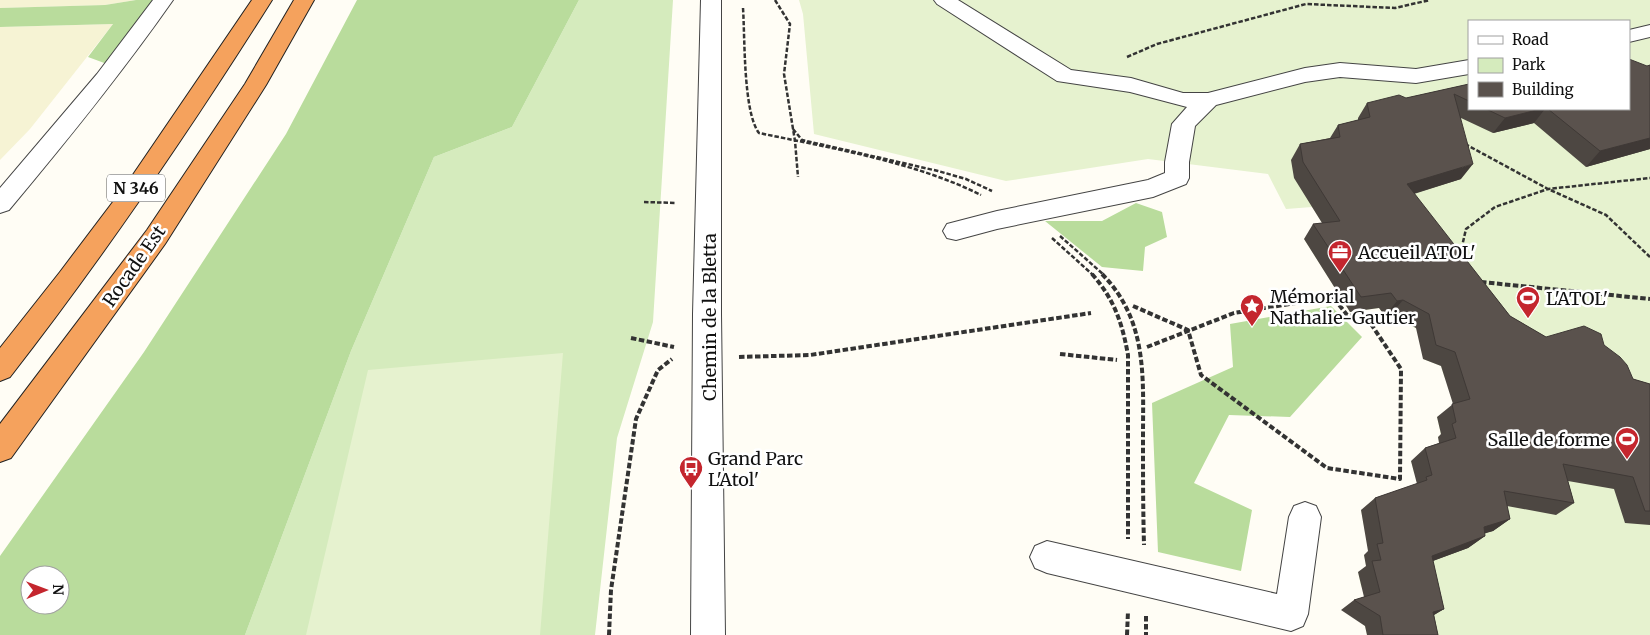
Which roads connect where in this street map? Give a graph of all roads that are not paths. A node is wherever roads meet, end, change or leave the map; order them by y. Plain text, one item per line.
1 (163, 0) edge
2 (262, 0) edge
3 (304, 0) edge
4 (711, 0) edge
5 (944, 0) edge
6 (1650, 31) edge
7 (1630, 36) edge
8 (1468, 67) edge
9 (1208, 100) junction
10 (0, 204) edge
11 (956, 231) dead end
12 (0, 369) edge
13 (0, 448) edge
14 (1305, 517) dead end
15 (1047, 557) dead end
16 (708, 635) edge

1 - 10 street
2 - 12 highway, N 346
3 - 13 highway, Rocade Est / N 346
4 - 16 street, Chemin de la Bletta
5 - 9 street
6 - 7 street
8 - 9 street
9 - 11 street
14 - 15 street

